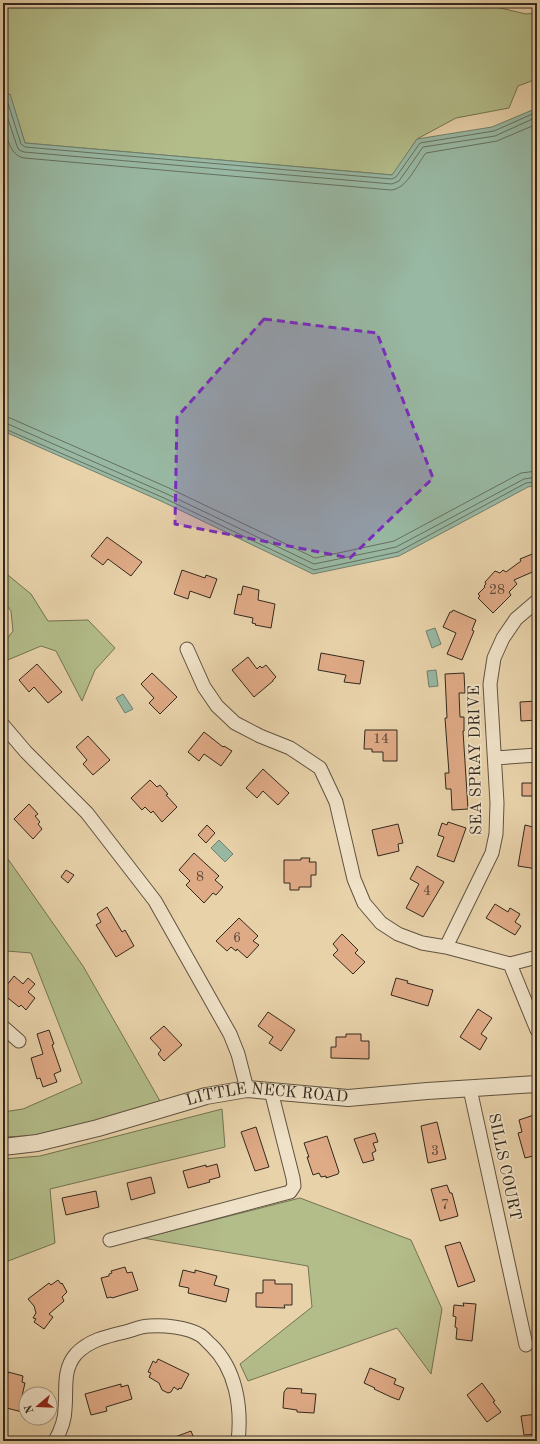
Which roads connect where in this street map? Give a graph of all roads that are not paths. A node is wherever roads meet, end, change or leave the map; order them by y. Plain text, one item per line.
1 (537, 601) edge
2 (187, 649) dead end
3 (3, 725) edge
4 (537, 755) edge
5 (495, 758) junction
6 (446, 947) junction
7 (537, 957) edge
8 (510, 964) junction
9 (3, 1027) edge
10 (537, 1030) edge
11 (19, 1041) dead end
12 (537, 1084) edge
13 (247, 1089) junction
14 (470, 1089) junction
15 (271, 1091) junction
16 (3, 1147) edge
17 (110, 1240) dead end
18 (526, 1345) dead end
19 (55, 1441) edge
20 (238, 1441) edge

1 - 5 street, SEA SPRAY DRIVE
2 - 6 street
3 - 13 street
4 - 5 street
5 - 6 street, SEA SPRAY DRIVE
6 - 8 street
7 - 8 street
8 - 10 street
9 - 11 street
12 - 14 street, LITTLE NECK ROAD
13 - 15 street, LITTLE NECK ROAD
13 - 16 street, LITTLE NECK ROAD
14 - 15 street, LITTLE NECK ROAD
14 - 18 street, SILLS COURT
15 - 17 street
19 - 20 street

